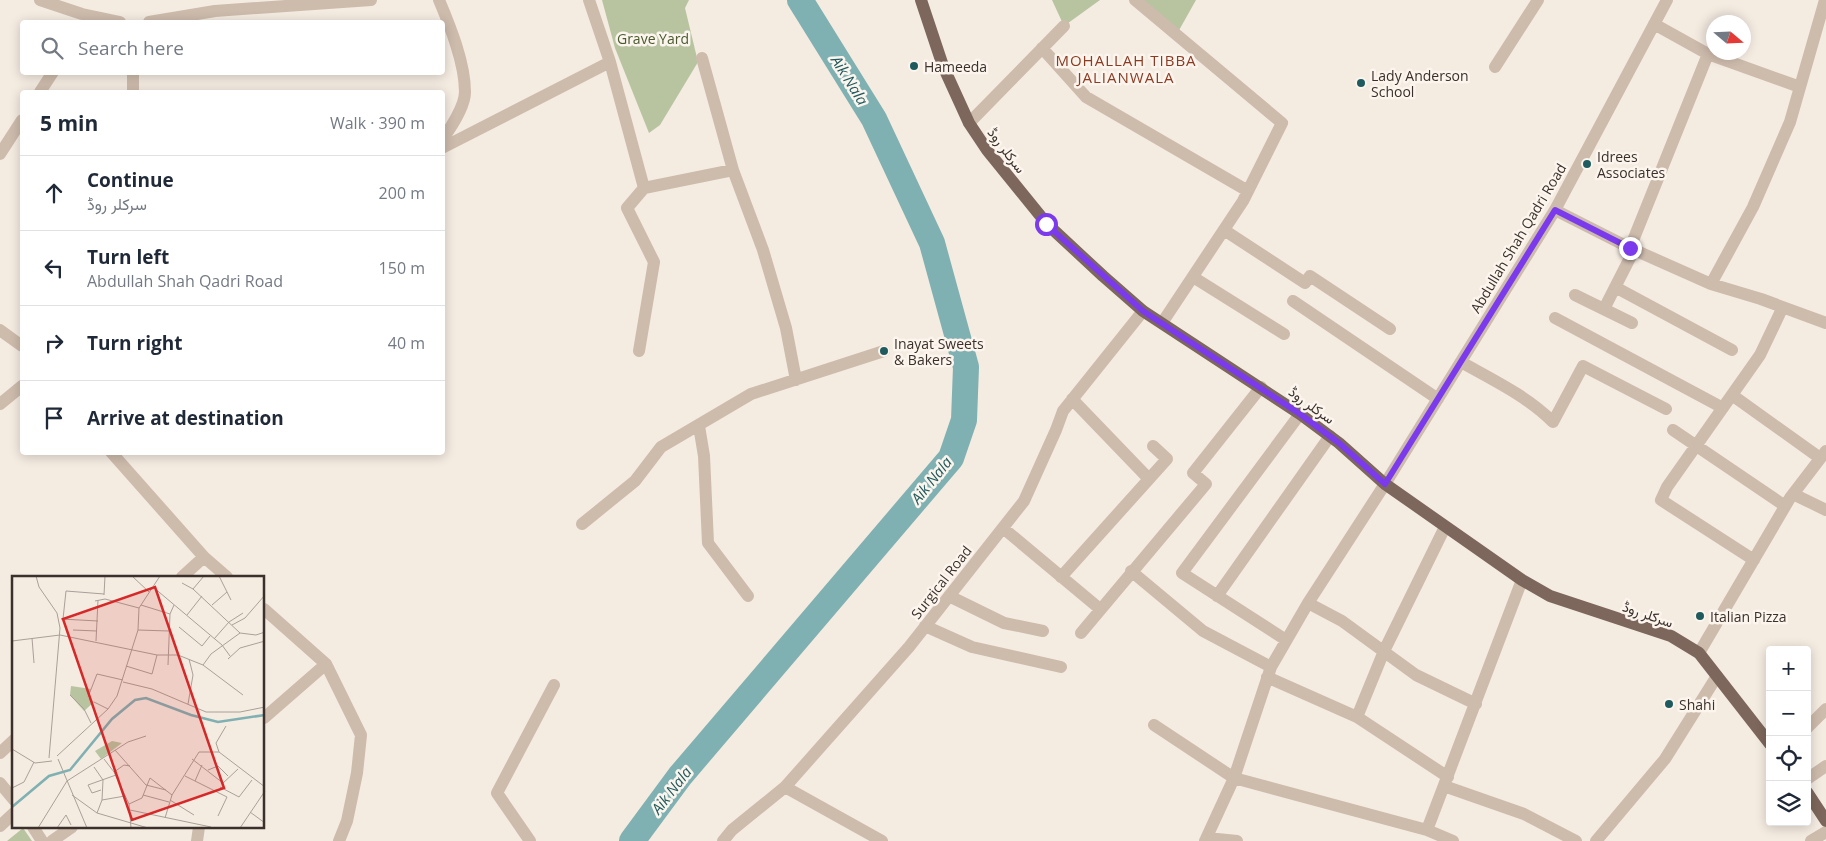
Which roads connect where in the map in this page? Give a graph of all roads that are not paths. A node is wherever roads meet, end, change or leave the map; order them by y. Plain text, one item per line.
1 (40, 0) edge
2 (371, 0) edge
3 (439, 0) edge
4 (589, 0) edge
5 (921, 0) edge
6 (1135, 0) edge
7 (1538, 0) edge
8 (1667, 0) edge
9 (1825, 2) edge
10 (216, 6) edge
11 (80, 18) edge
12 (100, 20) edge
13 (157, 20) edge
14 (1654, 24) junction
15 (1064, 26) dead end
16 (1042, 48) junction
17 (1706, 53) edge
18 (702, 58) dead end
19 (1706, 59) edge
20 (1725, 60) edge
21 (610, 62) junction
22 (1495, 67) dead end
23 (51, 75) edge
24 (133, 75) edge
25 (1800, 87) junction
26 (41, 90) edge
27 (133, 90) edge
28 (20, 123) edge
29 (969, 123) junction
30 (445, 136) edge
31 (445, 146) edge
32 (0, 154) edge
33 (733, 170) junction
34 (644, 188) junction
35 (1248, 190) junction
36 (1555, 210) junction
37 (1224, 230) junction
38 (1632, 249) junction
39 (1193, 277) junction
40 (1711, 284) junction
41 (1615, 287) junction
42 (1575, 295) dead end
43 (1293, 301) dead end
44 (1604, 309) junction
45 (1143, 311) junction
46 (1780, 312) dead end
47 (1555, 318) dead end
48 (1162, 323) junction
49 (1632, 323) dead end
50 (1826, 323) edge
51 (1390, 328) dead end
52 (0, 330) edge
53 (1284, 334) dead end
54 (20, 345) edge
55 (639, 350) dead end
56 (1732, 350) dead end
57 (884, 351) dead end
58 (1461, 362) junction
59 (796, 380) junction
60 (1261, 386) junction
61 (20, 388) edge
62 (1732, 394) junction
63 (1072, 399) junction
64 (1438, 399) junction
65 (0, 404) edge
66 (1723, 408) junction
67 (1666, 409) dead end
68 (1300, 414) junction
69 (699, 426) junction
70 (1673, 430) dead end
71 (1330, 436) junction
72 (1153, 446) dead end
73 (1695, 447) junction
74 (1823, 454) edge
75 (114, 455) edge
76 (1148, 479) junction
77 (1385, 484) junction
78 (1793, 494) junction
79 (1785, 506) junction
80 (1826, 510) edge
81 (582, 524) dead end
82 (1445, 527) junction
83 (1003, 528) junction
84 (204, 557) junction
85 (1754, 560) junction
86 (1131, 571) junction
87 (183, 576) edge
88 (226, 576) edge
89 (1061, 577) junction
90 (1522, 580) junction
91 (748, 596) dead end
92 (949, 596) junction
93 (1217, 596) junction
94 (1308, 603) junction
95 (1100, 609) junction
96 (265, 610) edge
97 (925, 626) junction
98 (1043, 631) dead end
99 (1081, 633) dead end
100 (1286, 640) junction
101 (1384, 651) junction
102 (1699, 653) junction
103 (326, 664) junction
104 (1061, 667) dead end
105 (1269, 672) junction
106 (1717, 676) junction
107 (554, 685) dead end
108 (1476, 704) junction
109 (1826, 709) edge
110 (265, 717) edge
111 (1357, 717) junction
112 (1811, 724) edge
113 (1154, 725) dead end
114 (1766, 739) edge
115 (12, 742) edge
116 (0, 754) edge
117 (1826, 766) edge
118 (1811, 777) edge
119 (1234, 778) junction
120 (1446, 781) junction
121 (0, 784) edge
122 (785, 787) junction
123 (12, 798) edge
124 (1811, 798) edge
125 (12, 815) edge
126 (1826, 820) edge
127 (0, 826) edge
128 (34, 828) edge
129 (71, 828) edge
130 (200, 828) edge
131 (1427, 830) junction
132 (1826, 832) edge
133 (1206, 840) edge
134 (42, 841) edge
135 (52, 841) edge
136 (197, 841) edge
137 (339, 841) edge
138 (530, 841) edge
139 (723, 841) edge
140 (882, 841) edge
141 (1237, 841) edge
142 (1453, 841) edge
143 (1576, 841) edge
144 (1596, 841) edge
145 (1811, 841) edge

1 - 11 street
2 - 10 street
3 - 30 street
4 - 21 street
5 - 29 main road, سرکلر روڈ
6 - 35 street
7 - 22 street
8 - 14 street, Abdullah Shah Qadri Road
9 - 25 street
10 - 13 street
11 - 12 street
14 - 17 street
14 - 36 street, Abdullah Shah Qadri Road
15 - 16 street
16 - 29 street
16 - 35 street
18 - 33 street
19 - 38 street
20 - 25 street
21 - 31 street
21 - 34 street
23 - 26 street
24 - 27 street
25 - 40 street
28 - 32 street
29 - 45 main road, سرکلر روڈ
33 - 34 street
33 - 59 street
34 - 55 street
35 - 37 street
36 - 38 street
36 - 58 street, Abdullah Shah Qadri Road
37 - 39 street
37 - 51 street
38 - 40 street
38 - 41 street
39 - 48 street
39 - 53 street
40 - 50 street
41 - 44 street
41 - 56 street
42 - 44 street
43 - 64 street
44 - 49 street
45 - 48 main road, سرکلر روڈ
45 - 63 street, Surgical Road
46 - 62 street
47 - 66 street
48 - 60 main road, سرکلر روڈ
52 - 54 street
57 - 59 street
58 - 64 street, Abdullah Shah Qadri Road
58 - 67 street
59 - 69 street
60 - 68 main road, سرکلر روڈ
60 - 86 street
61 - 65 street
62 - 66 street
62 - 74 street
63 - 76 street
63 - 83 street, Surgical Road
64 - 77 street, Abdullah Shah Qadri Road
66 - 73 street
68 - 71 main road, سرکلر روڈ
68 - 93 street
69 - 81 street
69 - 91 street
70 - 73 street
71 - 77 main road, سرکلر روڈ
71 - 93 street
72 - 76 street
73 - 79 street
73 - 85 street
74 - 78 street
75 - 84 street
76 - 89 street
77 - 82 main road, سرکلر روڈ
77 - 94 street, Abdullah Shah Qadri Road
78 - 79 street
78 - 80 street
79 - 85 street
82 - 90 main road, سرکلر روڈ
82 - 101 street
83 - 89 street
83 - 92 street, Surgical Road
84 - 87 street
84 - 88 street
85 - 102 street
86 - 95 street
86 - 105 street
89 - 95 street
90 - 102 main road, سرکلر روڈ
90 - 108 street
92 - 97 street, Surgical Road
92 - 98 street
93 - 100 street
94 - 100 street, Abdullah Shah Qadri Road
94 - 101 street
95 - 99 street
96 - 103 street
97 - 104 street
97 - 122 street, Surgical Road
100 - 105 street, Abdullah Shah Qadri Road
101 - 108 street
101 - 111 street
102 - 106 main road, سرکلر روڈ
103 - 110 street
103 - 137 street
105 - 111 street
105 - 119 street, Abdullah Shah Qadri Road
106 - 114 main road, سرکلر روڈ
106 - 144 street
107 - 138 street
108 - 120 street
109 - 112 street
111 - 120 street
113 - 119 street
115 - 116 street
117 - 118 street
119 - 131 street
119 - 133 street, Abdullah Shah Qadri Road
120 - 131 street
120 - 143 street
121 - 123 street
122 - 139 street, Surgical Road
122 - 140 street
124 - 126 main road
125 - 127 street
128 - 134 street
129 - 135 street
130 - 136 street
131 - 142 street
132 - 145 street
133 - 141 street

